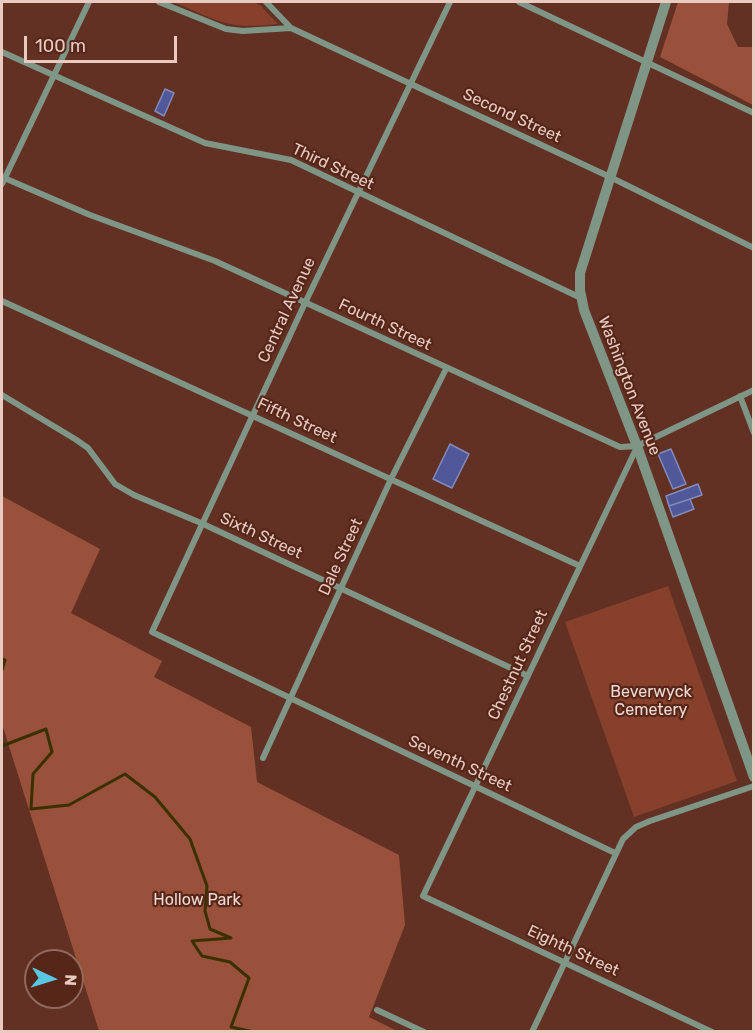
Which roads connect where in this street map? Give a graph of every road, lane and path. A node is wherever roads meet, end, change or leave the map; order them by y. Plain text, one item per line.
1 (89, 2) edge
2 (159, 2) edge
3 (266, 2) edge
4 (450, 2) edge
5 (519, 2) edge
6 (666, 2) edge
7 (291, 28) junction
8 (2, 52) edge
9 (645, 63) junction
10 (53, 75) junction
11 (410, 84) junction
12 (753, 113) edge
13 (610, 177) junction
14 (2, 180) edge
15 (357, 193) junction
16 (753, 248) edge
17 (581, 298) junction
18 (2, 301) edge
19 (305, 303) junction
20 (446, 369) junction
21 (753, 390) edge
22 (2, 395) edge
23 (740, 396) junction
24 (252, 415) junction
25 (753, 433) edge
26 (637, 446) junction
27 (391, 479) junction
28 (201, 523) junction
29 (580, 566) junction
30 (341, 589) junction
31 (152, 632) joint
32 (528, 676) junction
33 (290, 699) junction
34 (263, 758) dead end
35 (753, 777) edge
36 (753, 786) edge
37 (475, 787) junction
38 (615, 853) junction
39 (423, 896) joint
40 (564, 962) junction
41 (377, 1010) dead end
42 (424, 1032) edge
43 (532, 1032) edge
44 (712, 1032) edge

1 - 10 street
2 - 7 street
3 - 7 street, Second Street
4 - 11 street, Central Avenue
5 - 9 street
6 - 9 street, Washington Avenue
7 - 11 street, Second Street
8 - 10 street, Third Street
9 - 12 street
9 - 13 street, Washington Avenue
10 - 14 street
10 - 15 street, Third Street
11 - 13 street, Second Street
11 - 15 street, Central Avenue
13 - 16 street, Second Street
13 - 17 street, Washington Avenue
14 - 19 street, Fourth Street
15 - 17 street, Third Street
15 - 19 street, Central Avenue
17 - 26 street, Washington Avenue
18 - 24 street, Fifth Street
19 - 20 street, Fourth Street
19 - 24 street, Central Avenue
20 - 26 street, Fourth Street
20 - 27 street, Dale Street
21 - 23 street
22 - 28 street, Sixth Street
23 - 25 street
23 - 26 street
24 - 27 street, Fifth Street
24 - 28 street, Central Avenue
26 - 29 street, Chestnut Street
26 - 35 street, Washington Avenue
27 - 29 street, Fifth Street
27 - 30 street, Dale Street
28 - 30 street, Sixth Street
28 - 31 street, Central Avenue
29 - 32 street, Chestnut Street
30 - 32 street, Sixth Street
30 - 33 street, Dale Street
31 - 33 street, Seventh Street
32 - 37 street, Chestnut Street
33 - 34 street, Dale Street
33 - 37 street, Seventh Street
36 - 38 street
37 - 38 street, Seventh Street
37 - 39 street, Chestnut Street
38 - 40 street
39 - 40 street, Eighth Street
40 - 43 street
40 - 44 street, Eighth Street
41 - 42 street

